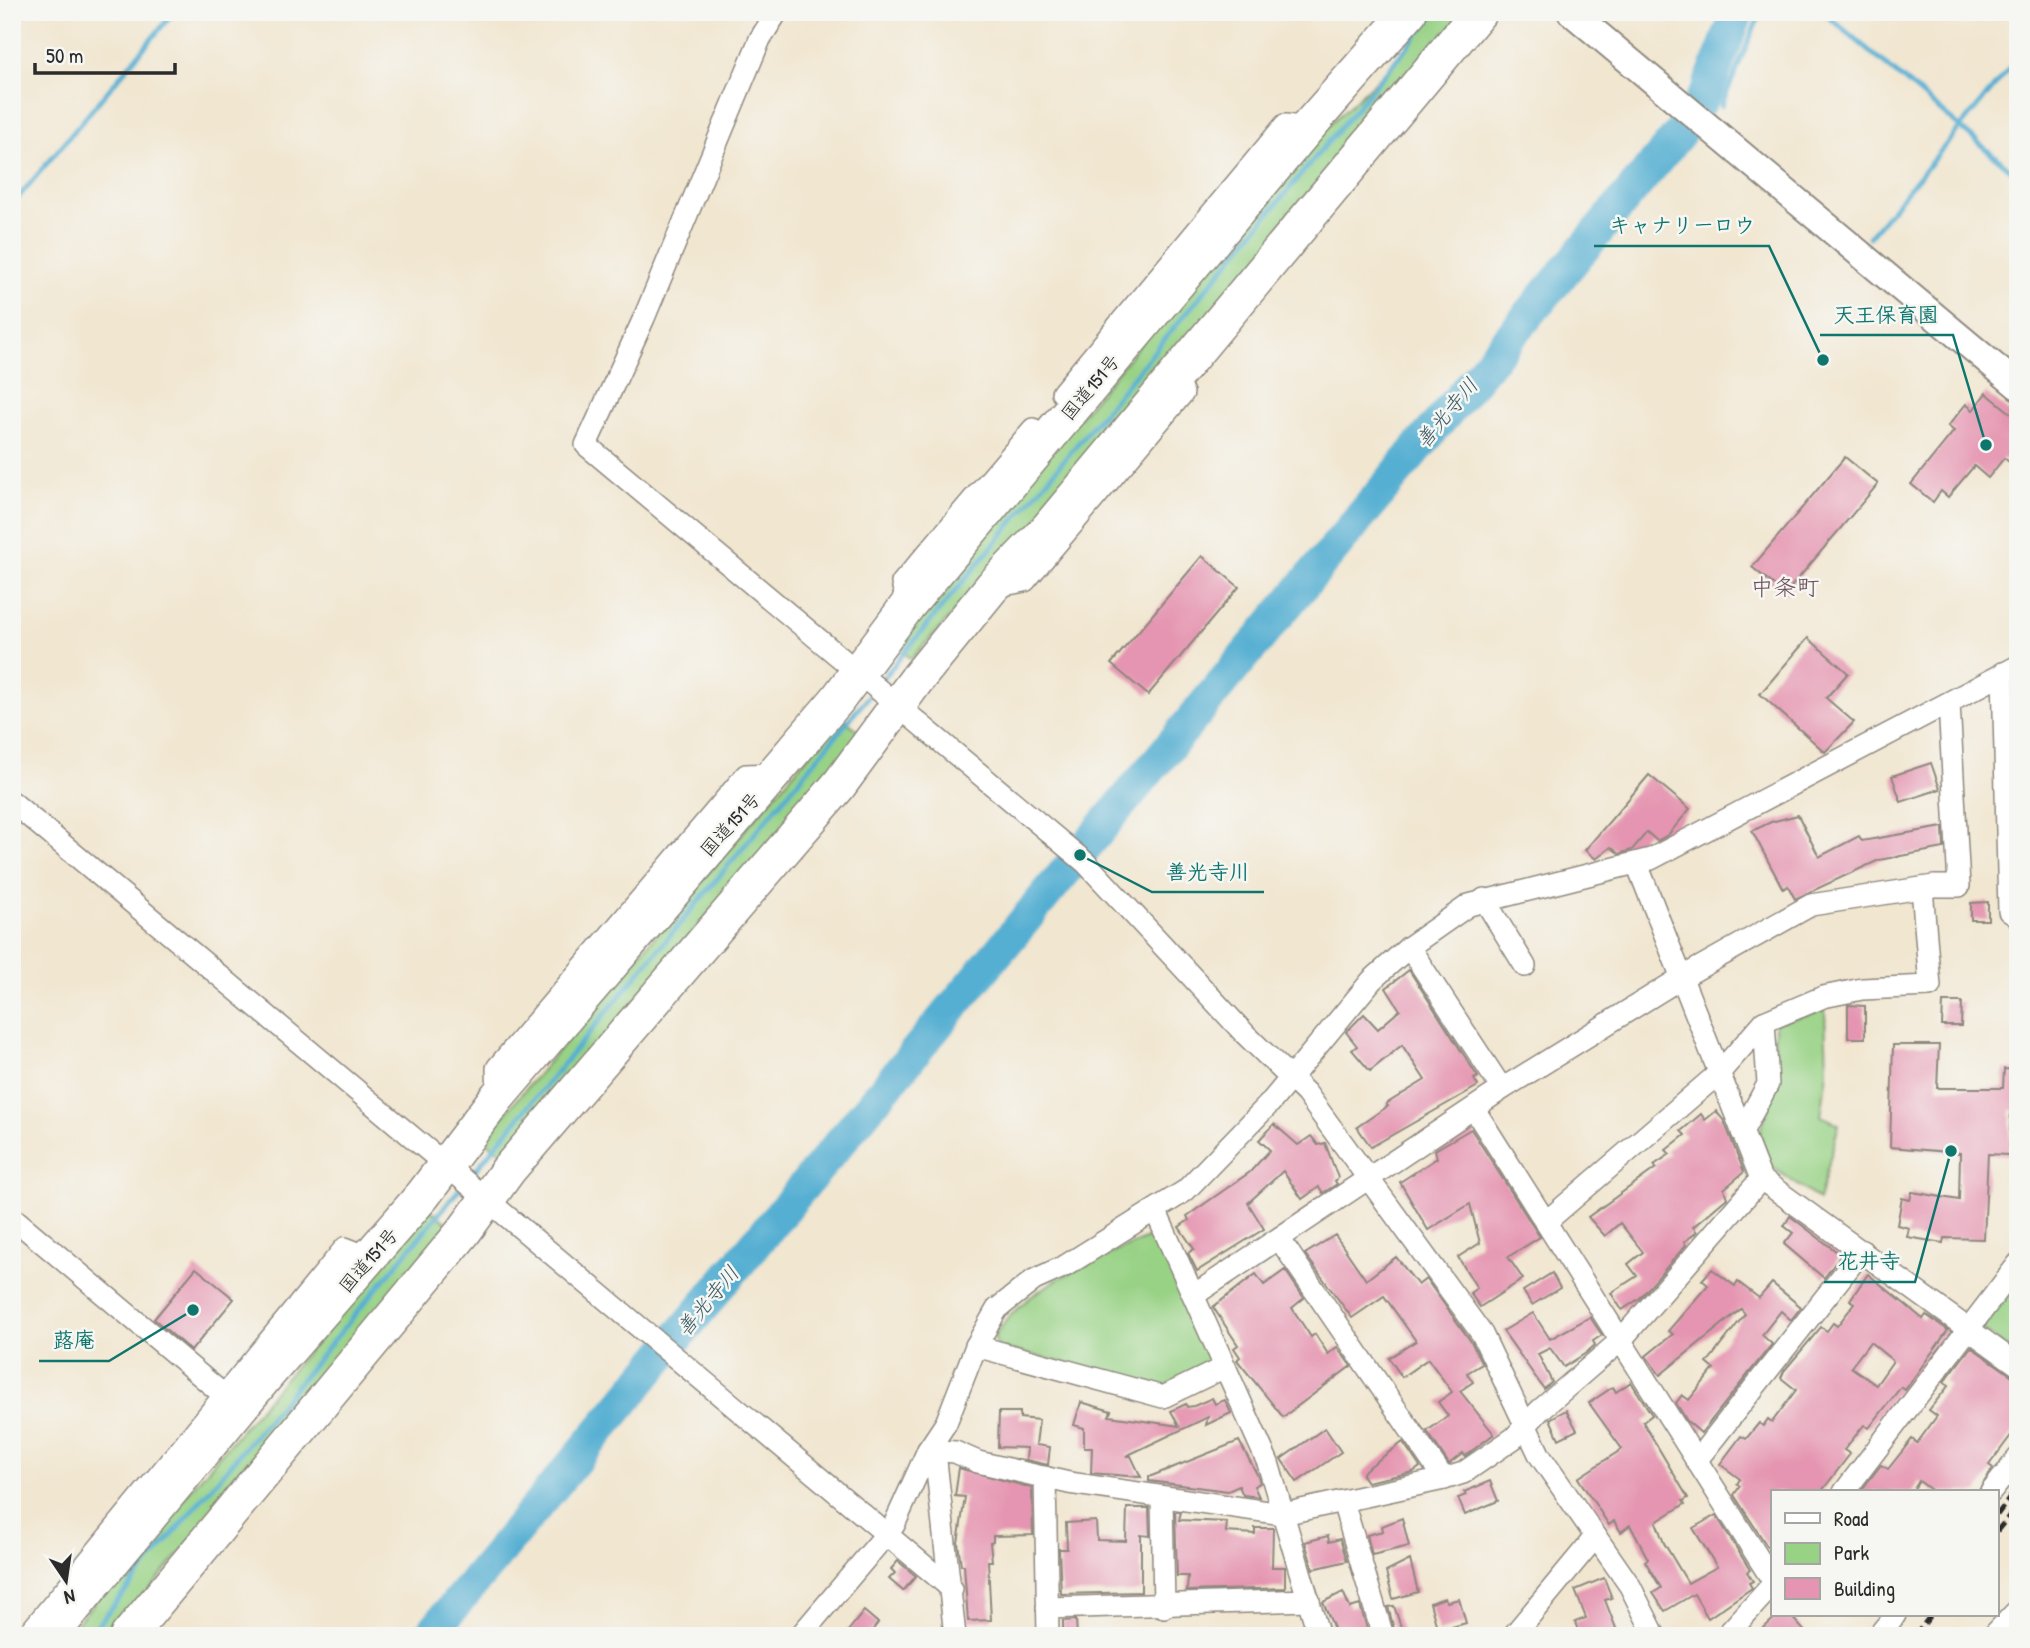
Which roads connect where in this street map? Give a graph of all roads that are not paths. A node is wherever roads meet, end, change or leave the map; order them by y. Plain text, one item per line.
1 (777, 12) edge
2 (1409, 12) edge
3 (1479, 12) edge
4 (1571, 12) edge
5 (2018, 386) edge
6 (2011, 669) edge
7 (856, 671) junction
8 (1949, 703) junction
9 (897, 706) junction
10 (12, 802) edge
11 (2012, 802) edge
12 (1637, 864) junction
13 (1922, 888) junction
14 (1484, 899) junction
15 (2018, 918) edge
16 (1409, 947) junction
17 (1525, 966) dead end
18 (1681, 978) junction
19 (1764, 1022) junction
20 (1719, 1073) junction
21 (1290, 1076) junction
22 (1502, 1089) junction
23 (1474, 1109) junction
24 (1742, 1132) junction
25 (445, 1167) junction
26 (1368, 1178) junction
27 (1761, 1179) junction
28 (487, 1200) junction
29 (1156, 1212) junction
30 (12, 1217) edge
31 (1547, 1221) junction
32 (1280, 1240) junction
33 (1863, 1251) junction
34 (371, 1258) junction
35 (2018, 1264) edge
36 (433, 1267) junction
37 (1194, 1295) junction
38 (1967, 1329) junction
39 (1620, 1341) junction
40 (976, 1346) junction
41 (2018, 1365) edge
42 (1225, 1367) junction
43 (225, 1396) junction
44 (1526, 1425) junction
45 (928, 1450) junction
46 (2018, 1458) edge
47 (1696, 1461) junction
48 (1045, 1477) junction
49 (1444, 1479) junction
50 (1846, 1490) edge
51 (1993, 1490) edge
52 (1162, 1498) junction
53 (1343, 1502) junction
54 (1283, 1514) junction
55 (887, 1536) junction
56 (1595, 1536) junction
57 (1771, 1580) edge
58 (1771, 1585) edge
59 (952, 1589) junction
60 (1309, 1600) junction
61 (1164, 1607) junction
62 (1047, 1608) junction
63 (1894, 1616) edge
64 (2018, 1616) edge
65 (12, 1631) edge
66 (18, 1636) edge
67 (27, 1636) edge
68 (50, 1636) edge
69 (128, 1636) edge
70 (148, 1636) edge
71 (800, 1636) edge
72 (955, 1636) edge
73 (1048, 1636) edge
74 (1319, 1636) edge
75 (1383, 1636) edge
76 (1513, 1636) edge
77 (1655, 1636) edge
78 (1726, 1636) edge
79 (1878, 1636) edge
80 (1999, 1636) edge

1 - 7 street
2 - 7 highway, 国道151号
3 - 9 highway
4 - 5 street
6 - 8 street
6 - 11 street
7 - 9 street
7 - 25 highway, 国道151号
8 - 12 street
8 - 13 street
9 - 21 street
9 - 28 highway
10 - 25 street
11 - 15 street
12 - 14 street
12 - 18 street
13 - 18 street
13 - 19 street
14 - 16 street
14 - 17 street
16 - 21 street
16 - 22 street
18 - 20 street
18 - 22 street
19 - 20 street
19 - 24 street
20 - 24 street
20 - 31 street
21 - 26 street
21 - 29 street
22 - 23 street
23 - 26 street
23 - 31 street
24 - 27 street
25 - 28 street
25 - 34 highway, 国道151号
26 - 32 street
26 - 44 street
27 - 33 street
27 - 39 street
28 - 36 highway
28 - 55 street
29 - 37 street
29 - 40 street
30 - 43 street
31 - 39 street
32 - 37 street
32 - 49 street
33 - 38 street
33 - 47 street
34 - 43 street
34 - 68 highway, 国道151号
35 - 38 street
36 - 69 highway
36 - 70 street
37 - 42 street
38 - 41 street
38 - 50 street
39 - 44 street
39 - 47 street
40 - 42 street
40 - 45 street
42 - 54 street
43 - 67 street
44 - 49 street
44 - 56 street
45 - 48 street
45 - 55 street
45 - 59 street
46 - 51 street
47 - 57 street
48 - 52 street
48 - 62 street
49 - 53 street
52 - 54 street
52 - 61 street
53 - 54 street
53 - 75 street
54 - 60 street
55 - 59 street
55 - 71 street
56 - 76 street
56 - 77 street
58 - 78 street
59 - 72 street
60 - 61 street
60 - 74 street
61 - 62 street
62 - 73 street
63 - 79 street
64 - 80 main road
65 - 66 street

